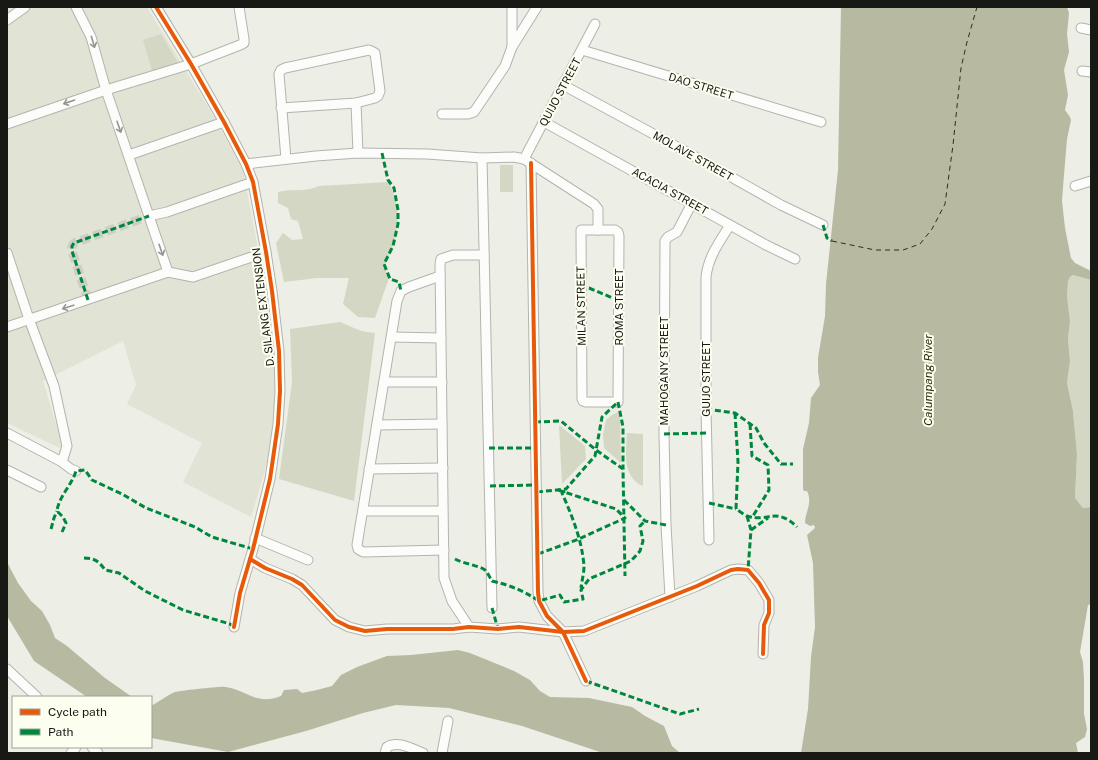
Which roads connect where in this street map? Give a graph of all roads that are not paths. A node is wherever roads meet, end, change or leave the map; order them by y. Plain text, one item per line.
1 (25, 7) edge
2 (76, 7) edge
3 (156, 7) edge
4 (239, 7) edge
5 (512, 7) edge
6 (537, 7) edge
7 (7, 20) edge
8 (594, 24) dead end
9 (1081, 28) dead end
10 (1091, 30) edge
11 (512, 47) junction
12 (582, 50) junction
13 (191, 64) junction
14 (563, 85) junction
15 (106, 90) junction
16 (356, 103) junction
17 (281, 108) junction
18 (442, 114) dead end
19 (224, 122) junction
20 (544, 122) junction
21 (820, 122) dead end
22 (7, 124) edge
23 (358, 153) junction
24 (129, 155) junction
25 (482, 158) junction
26 (286, 159) junction
27 (528, 161) junction
28 (246, 164) junction
29 (1091, 181) edge
30 (253, 182) junction
31 (1075, 186) dead end
32 (692, 203) junction
33 (149, 216) junction
34 (730, 224) junction
35 (823, 225) dead end
36 (598, 230) junction
37 (266, 252) junction
38 (7, 253) edge
39 (484, 255) junction
40 (795, 259) dead end
41 (168, 272) junction
42 (440, 276) junction
43 (29, 319) junction
44 (7, 327) edge
45 (392, 337) junction
46 (441, 338) junction
47 (384, 382) junction
48 (442, 382) junction
49 (618, 402) joint
50 (442, 424) junction
51 (377, 425) junction
52 (7, 433) edge
53 (62, 462) junction
54 (443, 468) junction
55 (369, 469) junction
56 (7, 470) edge
57 (76, 471) dead end
58 (40, 487) dead end
59 (363, 511) junction
60 (442, 511) junction
61 (255, 538) junction
62 (709, 540) dead end
63 (444, 550) junction
64 (250, 559) junction
65 (308, 560) dead end
66 (670, 597) junction
67 (492, 608) dead end
68 (234, 627) dead end
69 (469, 627) junction
70 (564, 632) junction
71 (762, 654) dead end
72 (7, 669) edge
73 (586, 681) dead end
74 (36, 696) edge
75 (448, 720) dead end
76 (385, 753) edge
77 (424, 753) edge
78 (442, 753) edge

1 - 7 street
2 -> 15 street
3 - 13 street, D. SILANG EXTENSION
4 - 13 street
5 - 11 street
6 - 11 street
8 - 12 street, QUIJO STREET
9 - 10 street
11 - 18 street
12 - 14 street, QUIJO STREET
12 - 21 street, DAO STREET
13 - 15 street
13 - 19 street, D. SILANG EXTENSION
14 - 20 street, QUIJO STREET
14 - 35 street, MOLAVE STREET
15 -> 22 street
15 -> 24 street
16 - 17 street
16 - 17 street
16 - 23 street
17 - 26 street
19 - 24 street
19 - 28 street, D. SILANG EXTENSION
20 - 27 street, QUIJO STREET
20 - 32 street, ACACIA STREET
23 - 25 street
23 - 26 street
24 - 33 street
25 - 27 street
25 - 39 street
26 - 28 street
27 - 36 street
27 - 70 street
28 - 30 street, D. SILANG EXTENSION
29 - 31 street
30 - 33 street
30 - 37 street, D. SILANG EXTENSION
32 - 34 street, ACACIA STREET
32 - 66 street, MAHOGANY STREET
33 -> 41 street
34 - 40 street, ACACIA STREET
34 - 62 street, GUIJO STREET
36 - 49 street, ROMA STREET
36 - 49 street, MILAN STREET
37 - 41 street
37 - 61 street, D. SILANG EXTENSION
38 - 43 street
39 - 42 street
39 - 67 street
41 -> 43 street
42 - 45 street
42 - 46 street
43 - 44 street
43 - 53 street
45 - 46 street
45 - 47 street
46 - 48 street
47 - 48 street
47 - 51 street
48 - 50 street
50 - 51 street
50 - 54 street
51 - 55 street
52 - 53 street
53 - 57 street
54 - 55 street
54 - 60 street
55 - 59 street
56 - 58 street
59 - 60 street
59 - 63 street
60 - 63 street
61 - 64 street, D. SILANG EXTENSION
61 - 65 street
63 - 69 street
64 - 68 street, D. SILANG EXTENSION
64 - 69 street
66 - 70 street
66 - 71 street
69 - 70 street
70 - 73 street
72 - 74 street
75 - 78 street
76 - 77 street

